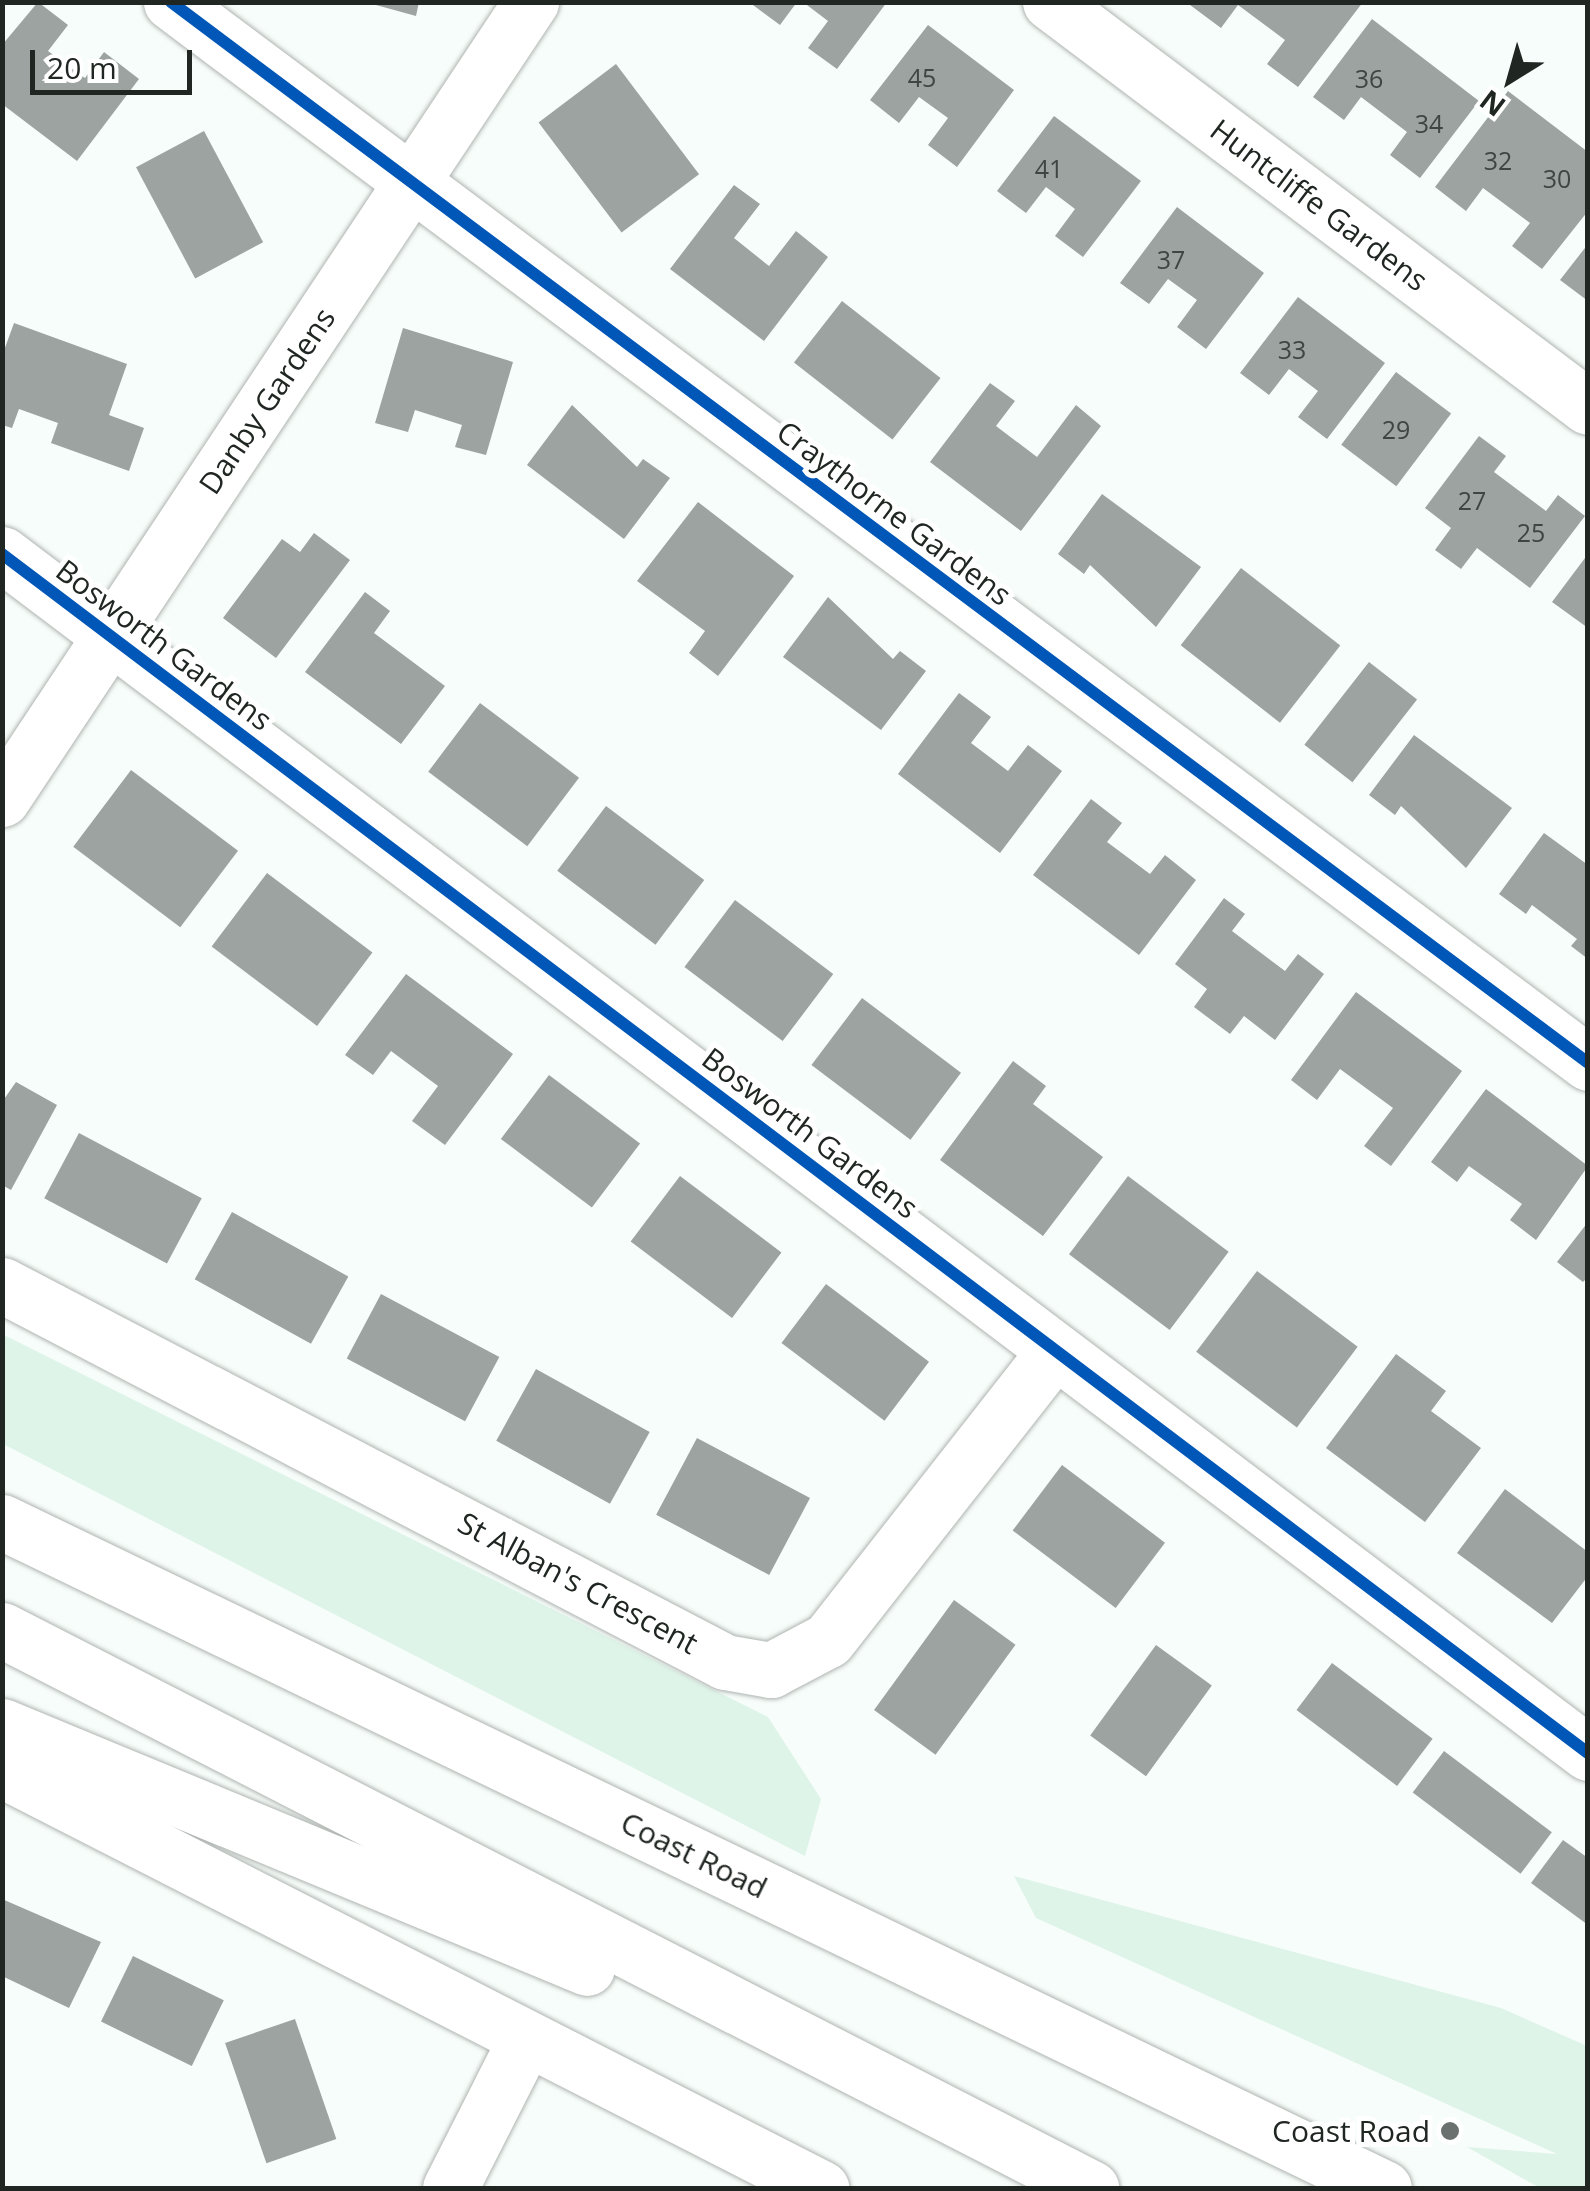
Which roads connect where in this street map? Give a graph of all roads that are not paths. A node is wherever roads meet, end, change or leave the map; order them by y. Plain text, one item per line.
1 (172, 2) edge
2 (530, 2) edge
3 (1050, 2) edge
4 (414, 184) junction
5 (1588, 407) edge
6 (2, 554) edge
7 (109, 634) junction
8 (2, 799) edge
9 (1588, 1063) edge
10 (2, 1285) edge
11 (1056, 1350) junction
12 (2, 1484) edge
13 (2, 1522) edge
14 (2, 1630) edge
15 (330, 1674) junction
16 (2, 1726) edge
17 (1588, 1753) edge
18 (2, 1770) edge
19 (525, 2040) junction
20 (859, 2077) junction
21 (450, 2188) edge
22 (821, 2188) edge
23 (1091, 2188) edge
24 (1384, 2188) edge

1 - 4 main road, Craythorne Gardens
2 - 4 main road, Danby Gardens
3 - 5 main road, Huntcliffe Gardens
4 - 7 main road, Danby Gardens
4 - 9 main road, Craythorne Gardens
6 - 7 main road, Bosworth Gardens
7 - 8 main road, Danby Gardens
7 - 11 main road, Bosworth Gardens
10 - 11 main road, St Alban's Crescent
11 - 17 main road, Bosworth Gardens
12 - 15 main road
13 - 15 main road, Coast Road
14 - 20 main road
15 - 24 main road, Coast Road
16 - 20 main road
18 - 19 main road
19 - 21 main road
19 - 22 main road
20 - 23 main road

